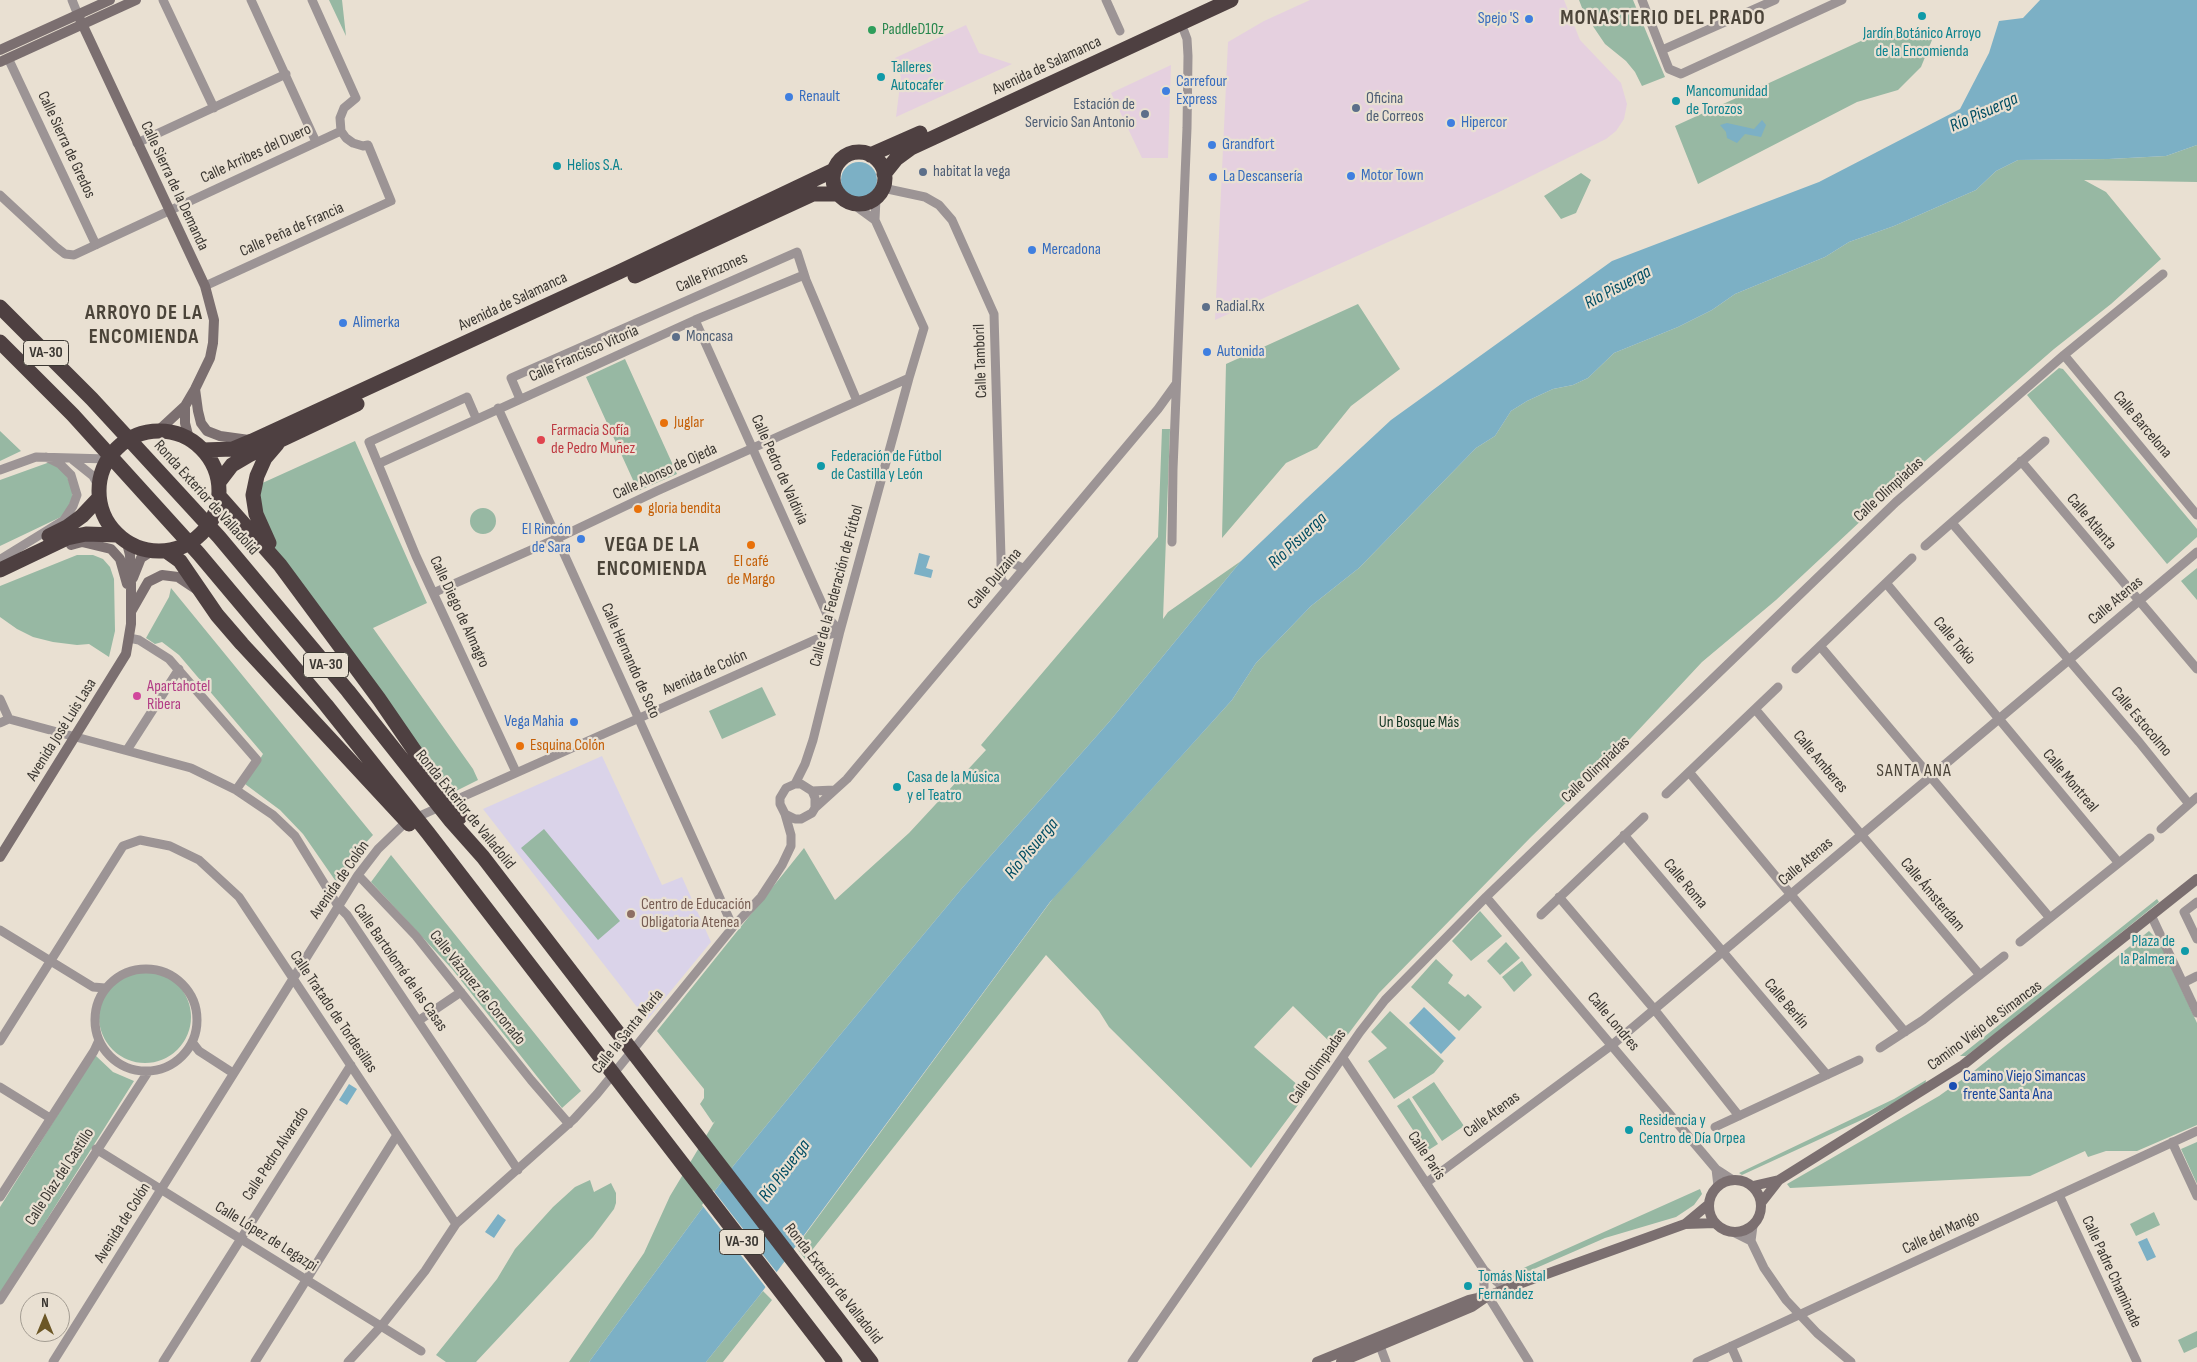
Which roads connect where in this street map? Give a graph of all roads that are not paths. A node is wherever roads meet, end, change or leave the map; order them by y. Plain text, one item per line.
1 (72, 0) edge
2 (110, 0) edge
3 (136, 0) edge
4 (163, 0) edge
5 (251, 0) edge
6 (312, 0) edge
7 (1106, 0) edge
8 (1208, 0) edge
9 (1231, 0) edge
10 (1642, 0) edge
11 (1775, 0) edge
12 (1842, 0) edge
13 (80, 20) junction
14 (1120, 31) dead end
15 (1184, 31) dead end
16 (1662, 50) junction
17 (2, 52) edge
18 (286, 74) junction
19 (214, 108) junction
20 (341, 132) junction
21 (316, 142) junction
22 (137, 143) junction
23 (870, 155) junction
24 (834, 170) junction
25 (881, 187) junction
26 (838, 194) junction
27 (0, 195) edge
28 (853, 204) junction
29 (169, 211) junction
30 (874, 220) junction
31 (96, 246) junction
32 (2163, 274) dead end
33 (804, 275) junction
34 (205, 286) junction
35 (0, 307) edge
36 (695, 320) junction
37 (0, 342) edge
38 (2064, 355) junction
39 (909, 378) junction
40 (1176, 384) junction
41 (195, 389) junction
42 (520, 398) junction
43 (857, 401) junction
44 (185, 406) junction
45 (498, 408) junction
46 (476, 418) junction
47 (158, 431) junction
48 (189, 439) junction
49 (281, 440) junction
50 (252, 441) junction
51 (2045, 441) dead end
52 (752, 448) junction
53 (203, 450) junction
54 (46, 457) junction
55 (73, 459) junction
56 (108, 459) junction
57 (2021, 461) junction
58 (378, 464) junction
59 (0, 470) edge
60 (219, 489) junction
61 (99, 493) junction
62 (2197, 515) edge
63 (1952, 523) junction
64 (558, 538) junction
65 (122, 539) junction
66 (1172, 542) dead end
67 (1925, 546) dead end
68 (159, 551) junction
69 (2197, 552) edge
70 (1002, 558) junction
71 (1912, 558) dead end
72 (1, 564) edge
73 (280, 565) junction
74 (1023, 568) junction
75 (1886, 583) junction
76 (131, 584) junction
77 (1008, 587) junction
78 (199, 591) junction
79 (433, 593) junction
80 (2138, 602) junction
81 (131, 608) junction
82 (840, 631) junction
83 (129, 638) junction
84 (1820, 646) junction
85 (2068, 660) junction
86 (1796, 668) dead end
87 (179, 669) junction
88 (2197, 669) edge
89 (1778, 687) dead end
90 (0, 699) edge
91 (1755, 709) junction
92 (9, 719) junction
93 (640, 719) junction
94 (1999, 719) junction
95 (0, 723) edge
96 (75, 738) junction
97 (127, 750) junction
98 (805, 764) junction
99 (516, 772) junction
100 (1689, 772) junction
101 (1930, 777) junction
102 (795, 784) junction
103 (809, 788) junction
104 (236, 790) junction
105 (834, 790) junction
106 (436, 793) junction
107 (1666, 794) dead end
108 (2197, 797) edge
109 (2189, 804) junction
110 (815, 808) junction
111 (403, 810) junction
112 (785, 814) junction
113 (1644, 817) dead end
114 (801, 819) junction
115 (2161, 829) dead end
116 (791, 835) junction
117 (1624, 835) junction
118 (1861, 835) junction
119 (2150, 838) dead end
120 (0, 857) edge
121 (2118, 862) junction
122 (358, 875) junction
123 (2197, 879) edge
124 (1792, 894) junction
125 (1486, 896) junction
126 (1559, 897) junction
127 (2197, 902) edge
128 (338, 906) junction
129 (1541, 915) dead end
130 (2152, 916) junction
131 (2050, 918) junction
132 (733, 927) junction
133 (0, 929) edge
134 (2197, 939) edge
135 (2020, 942) dead end
136 (1722, 952) junction
137 (2004, 956) dead end
138 (50, 962) junction
139 (1980, 975) junction
140 (2197, 976) edge
141 (292, 979) junction
142 (2183, 983) junction
143 (93, 987) junction
144 (105, 988) junction
145 (461, 992) junction
146 (100, 997) junction
147 (1654, 1010) junction
148 (2197, 1013) edge
149 (418, 1021) junction
150 (1905, 1032) junction
151 (0, 1041) edge
152 (101, 1043) junction
153 (1612, 1045) junction
154 (190, 1046) junction
155 (1880, 1048) dead end
156 (1342, 1058) junction
157 (1859, 1060) dead end
158 (351, 1064) junction
159 (148, 1072) junction
160 (233, 1073) junction
161 (1827, 1076) junction
162 (0, 1087) edge
163 (1739, 1116) junction
164 (50, 1118) junction
165 (570, 1124) junction
166 (1715, 1127) dead end
167 (2197, 1130) edge
168 (396, 1136) junction
169 (2172, 1142) junction
170 (96, 1149) junction
171 (1716, 1169) junction
172 (518, 1170) junction
173 (1732, 1180) junction
174 (1779, 1180) junction
175 (1426, 1183) junction
176 (1718, 1186) junction
177 (1753, 1186) junction
178 (162, 1189) junction
179 (2059, 1195) junction
180 (2197, 1196) edge
181 (0, 1197) edge
182 (1761, 1203) junction
183 (1709, 1204) junction
184 (1715, 1223) junction
185 (456, 1224) junction
186 (1685, 1224) junction
187 (1753, 1226) junction
188 (1732, 1232) junction
189 (240, 1239) junction
190 (1751, 1240) junction
191 (1484, 1270) junction
192 (306, 1281) junction
193 (1505, 1289) junction
194 (1484, 1296) junction
195 (0, 1300) edge
196 (1438, 1313) junction
197 (1798, 1315) junction
198 (382, 1325) junction
199 (1380, 1346) junction
200 (1731, 1346) junction
201 (421, 1351) dead end
202 (1319, 1361) edge
203 (53, 1362) edge
204 (163, 1362) edge
205 (255, 1362) edge
206 (348, 1362) edge
207 (836, 1362) edge
208 (872, 1362) edge
209 (1132, 1362) edge
210 (1341, 1362) edge
211 (1386, 1362) edge
212 (1529, 1362) edge
213 (1697, 1362) edge
214 (1738, 1362) edge
215 (1851, 1362) edge
216 (2137, 1362) edge

1 - 13 street, Calle Sierra de la Demanda
2 - 13 main road
3 - 13 main road
4 - 19 street
5 - 18 street
6 - 20 street
7 - 14 street
8 - 23 highway, Avenida de Salamanca
9 - 25 highway, Avenida de Salamanca
10 - 16 street
11 - 16 street
12 - 16 street
13 - 17 main road
13 - 22 main road, Calle Sierra de la Demanda
15 - 40 street
17 - 31 street, Calle Sierra de Gredos
18 - 19 street
18 - 21 street
19 - 22 street
20 - 21 street, Calle Arribes del Duero
20 - 34 street, Calle Peña de Francia
21 - 29 street, Calle Arribes del Duero
22 - 29 main road, Calle Sierra de la Demanda
23 - 24 highway
23 - 25 highway
24 - 26 highway
24 - 50 highway, Avenida de Salamanca
25 - 28 highway
25 - 30 street
25 - 70 street, Calle Tamboril
26 - 28 highway
26 - 49 highway, Avenida de Salamanca
27 - 31 street, Calle Arribes del Duero
28 - 30 street, Calle de la Federación de Fútbol
29 - 31 street, Calle Arribes del Duero
29 - 34 main road, Calle Sierra de la Demanda
30 - 39 street, Calle de la Federación de Fútbol
32 - 38 street, Calle Olimpiadas
33 - 36 street, Calle Francisco Vitoria
33 - 42 street, Calle Pinzones
33 - 43 street, Calle Pinzones
34 - 41 main road, Calle Sierra de la Demanda
35 - 106 highway, Ronda Exterior de Valladolid / VA-30
36 - 42 street, Calle Francisco Vitoria
36 - 52 street, Calle Pedro de Valdivia
37 - 111 highway, VA-30
38 - 62 street, Calle Barcelona
38 - 125 street, Calle Olimpiadas
39 - 43 street, Calle Alonso de Ojeda
39 - 82 street, Calle de la Federación de Fútbol
40 - 66 street
40 - 74 street, Calle Dulzaina
41 - 44 main road, Calle Sierra de la Demanda
41 - 50 main road
42 - 45 street, Calle Francisco Vitoria
43 - 52 street, Calle Alonso de Ojeda
44 - 47 main road, Calle Sierra de la Demanda
44 - 48 main road
45 - 46 street, Calle Francisco Vitoria
45 - 64 street, Calle Hernando de Soto
46 - 58 street, Calle Francisco Vitoria
46 - 58 street, Calle Diego de Almagro
47 - 48 highway
47 - 56 highway
48 - 53 highway
49 - 60 highway, Avenida de Salamanca
49 - 73 highway
50 - 53 highway, Avenida de Salamanca
51 - 57 street
52 - 64 street, Calle Alonso de Ojeda
52 - 82 street, Calle Pedro de Valdivia
53 - 60 highway
54 - 55 street
54 - 59 street
54 - 72 street
55 - 56 street
55 - 61 street
56 - 61 highway
57 - 63 street
57 - 80 street, Calle Atlanta
58 - 79 street, Calle Diego de Almagro
60 - 68 highway
60 - 73 highway
61 - 65 highway
61 - 72 highway
63 - 67 street
63 - 85 street
64 - 79 street, Calle Alonso de Ojeda
64 - 93 street, Calle Hernando de Soto
65 - 68 highway
65 - 72 highway
65 - 76 main road, Avenida José Luis Lasa
68 - 76 main road, Avenida José Luis Lasa
68 - 78 highway
69 - 80 street, Calle Atenas
70 - 74 street
70 - 77 street, Calle Tamboril
71 - 75 street
72 - 81 main road, Avenida José Luis Lasa
73 - 106 highway
74 - 77 street, Calle Dulzaina
75 - 84 street
75 - 94 street, Calle Tokio
76 - 81 main road, Avenida José Luis Lasa
77 - 105 street, Calle Dulzaina
78 - 81 main road, Avenida José Luis Lasa
78 - 111 highway
79 - 99 street, Calle Diego de Almagro
80 - 85 street, Calle Atenas
80 - 88 street
81 - 83 main road, Avenida José Luis Lasa
82 - 93 street, Avenida de Colón
82 - 98 street, Calle de la Federación de Fútbol
83 - 87 street
83 - 96 main road, Avenida José Luis Lasa
84 - 86 street
84 - 101 street
85 - 94 street, Calle Atenas
85 - 109 street, Calle Estocolmo
87 - 97 street
87 - 104 street
89 - 91 street
90 - 92 street
91 - 100 street
91 - 118 street, Calle Amberes
92 - 95 street
92 - 96 street, Calle Bartolomé de las Casas
93 - 99 street, Avenida de Colón
93 - 132 street, Calle Hernando de Soto
94 - 101 street, Calle Atenas
94 - 121 street, Calle Montreal
96 - 97 street, Calle Bartolomé de las Casas
96 - 120 main road, Avenida José Luis Lasa
97 - 104 street, Calle Bartolomé de las Casas
98 - 102 street, Calle de la Federación de Fútbol
98 - 103 street, Calle de la Federación de Fútbol
99 - 122 street, Avenida de Colón
100 - 107 street
100 - 124 street
101 - 118 street, Calle Atenas
101 - 131 street
102 - 103 street
102 - 112 street
103 - 105 street
103 - 110 street
104 - 128 street, Calle Bartolomé de las Casas
105 - 110 street, Calle Dulzaina
106 - 208 highway, Ronda Exterior de Valladolid / VA-30
108 - 109 street
109 - 115 street
110 - 114 street
111 - 207 highway, VA-30
112 - 114 street
112 - 116 street
113 - 117 street
114 - 116 street, Calle la Santa María
116 - 132 street, Calle la Santa María
117 - 126 street
117 - 136 street, Calle Roma
118 - 124 street, Calle Atenas
118 - 139 street, Calle Ámsterdam
119 - 121 street
121 - 131 street
122 - 128 street, Avenida de Colón
122 - 145 street, Calle Vázquez de Coronado
123 - 130 main road, Camino Viejo de Simancas
124 - 136 street, Calle Atenas
124 - 150 street
125 - 153 street, Calle Londres
125 - 156 street, Calle Olimpiadas
126 - 129 street
126 - 147 street
127 - 134 street
128 - 141 street, Avenida de Colón
128 - 149 street, Calle Bartolomé de las Casas
130 - 142 street
130 - 174 main road, Camino Viejo de Simancas
131 - 135 street
132 - 165 street, Calle la Santa María
133 - 138 street
136 - 147 street, Calle Atenas
136 - 161 street, Calle Berlín
137 - 139 street
138 - 141 street, Calle Tratado de Tordesillas
138 - 143 street
138 - 151 street, Calle Tratado de Tordesillas
139 - 150 street
140 - 142 street
141 - 158 street, Calle Tratado de Tordesillas
141 - 160 street, Avenida de Colón
142 - 148 street
143 - 144 street
143 - 146 street
144 - 146 street
144 - 154 street
145 - 149 street
145 - 165 street, Calle Vázquez de Coronado
146 - 152 street
147 - 153 street, Calle Atenas
147 - 163 street
149 - 172 street, Calle Bartolomé de las Casas
150 - 155 street
152 - 159 street
152 - 164 street
153 - 171 street, Calle Londres
153 - 175 street, Calle Atenas
154 - 159 street
154 - 160 street
156 - 175 street, Calle París
156 - 209 street, Calle Olimpiadas
157 - 161 street
158 - 168 street, Calle Tratado de Tordesillas
158 - 189 street, Calle Pedro Alvarado
159 - 170 street, Calle Díaz del Castillo
160 - 178 street, Avenida de Colón
161 - 163 street
162 - 164 street
163 - 166 street
164 - 181 street
165 - 172 street, Calle la Santa María
167 - 169 street, Calle del Mango
168 - 185 street, Calle Tratado de Tordesillas
168 - 192 street
169 - 179 street, Calle del Mango
169 - 180 street
170 - 178 street, Calle López de Legazpi
170 - 195 street, Calle Díaz del Castillo
171 - 173 street, Calle Londres
171 - 176 street
172 - 185 street, Calle la Santa María
173 - 176 main road
173 - 177 main road
174 - 177 main road, Camino Viejo de Simancas
174 - 182 main road, Camino Viejo de Simancas
175 - 191 street, Calle París
176 - 183 main road
177 - 182 main road
178 - 189 street, Calle López de Legazpi
178 - 203 street, Avenida de Colón
179 - 197 street, Calle del Mango
179 - 216 street, Calle Padre Chaminade
182 - 187 main road
183 - 184 main road
183 - 186 main road
184 - 186 main road
184 - 188 main road
185 - 198 street
186 - 193 main road
187 - 188 main road
187 - 190 street
188 - 190 street
189 - 192 street, Calle López de Legazpi
189 - 204 street, Calle Pedro Alvarado
190 - 197 street
191 - 193 street, Calle París
191 - 194 street
192 - 198 street, Calle López de Legazpi
192 - 205 street
193 - 194 main road
194 - 196 main road
194 - 199 main road
194 - 212 street
196 - 199 main road
196 - 202 main road
197 - 200 street, Calle del Mango
197 - 215 street
198 - 201 street, Calle López de Legazpi
198 - 206 street
199 - 202 main road
199 - 210 main road
199 - 211 street
200 - 213 street, Calle del Mango
200 - 214 street

